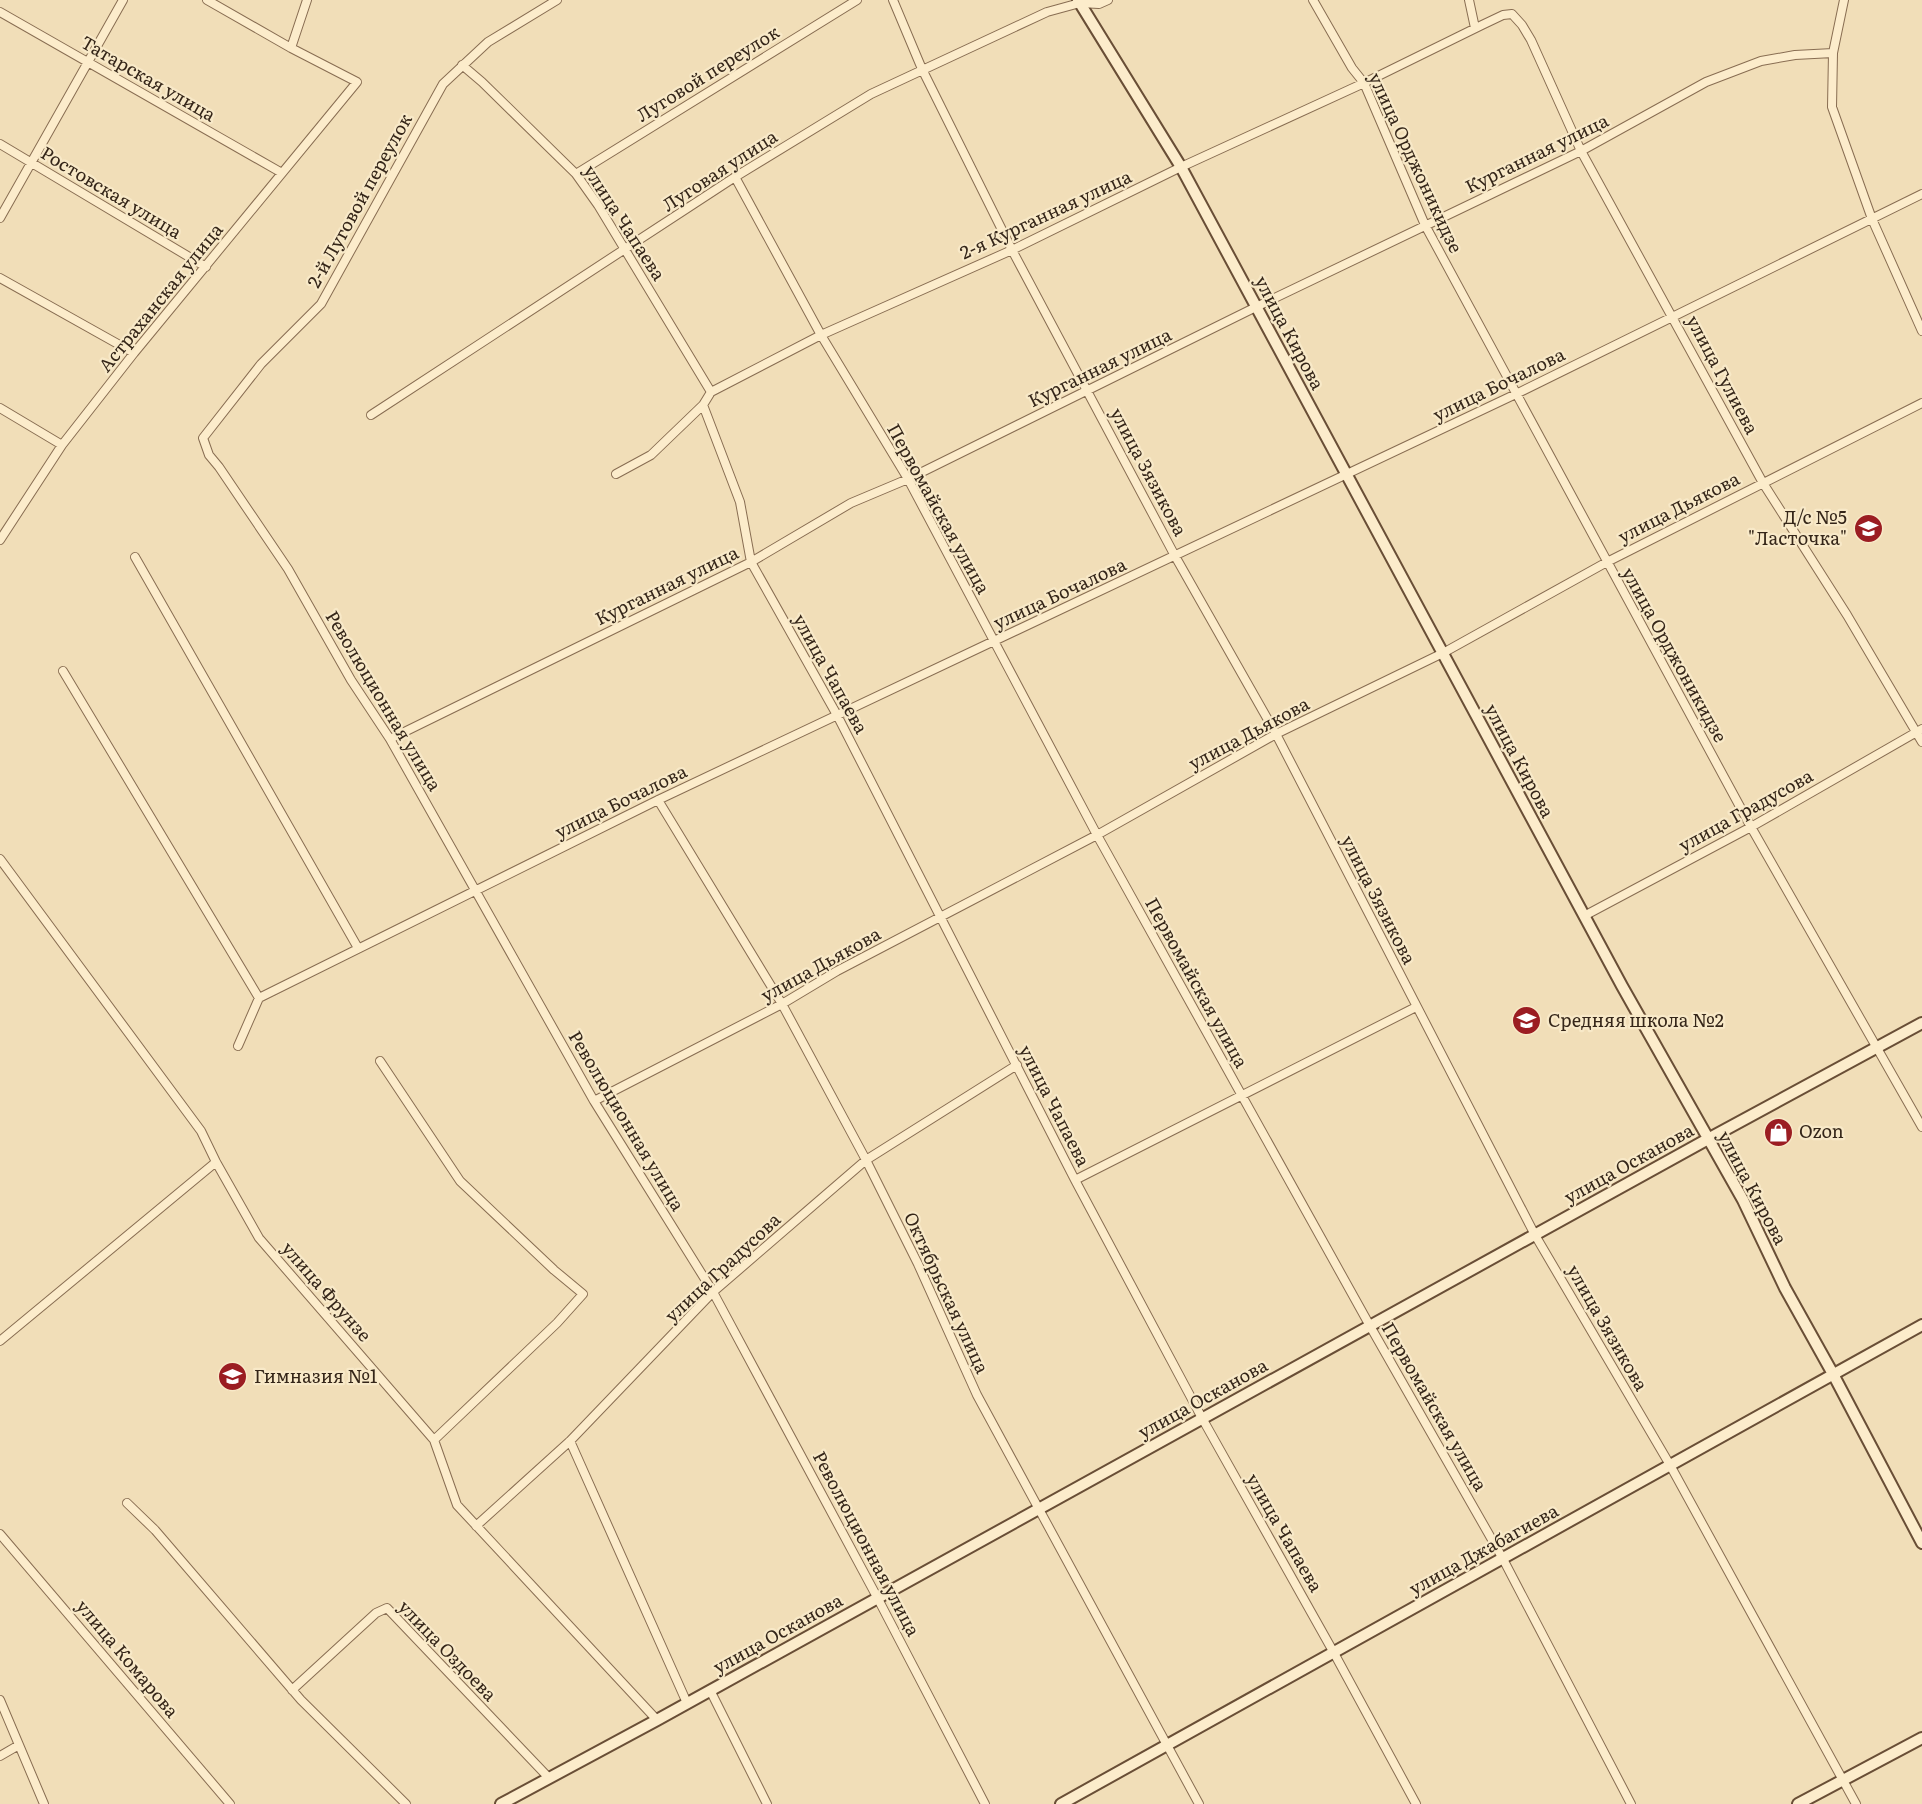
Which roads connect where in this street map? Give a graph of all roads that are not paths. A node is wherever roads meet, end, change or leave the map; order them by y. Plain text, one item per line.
1 (123, 0) edge
2 (207, 0) edge
3 (307, 0) edge
4 (557, 0) edge
5 (857, 0) edge
6 (893, 0) edge
7 (1108, 0) edge
8 (1313, 0) edge
9 (1468, 0) edge
10 (1844, 0) edge
11 (1079, 2) edge
12 (0, 12) edge
13 (1512, 14) joint
14 (1475, 28) junction
15 (291, 48) junction
16 (1833, 53) junction
17 (89, 63) junction
18 (462, 66) junction
19 (922, 69) junction
20 (1364, 83) junction
21 (0, 144) edge
22 (1581, 151) junction
23 (32, 163) junction
24 (1181, 167) junction
25 (282, 173) junction
26 (576, 174) junction
27 (735, 177) junction
28 (1922, 194) edge
29 (0, 218) edge
30 (1872, 219) junction
31 (1425, 225) junction
32 (625, 250) junction
33 (1012, 250) junction
34 (206, 267) junction
35 (0, 278) edge
36 (1256, 307) junction
37 (1673, 317) junction
38 (1922, 331) edge
39 (821, 335) junction
40 (134, 353) junction
41 (1088, 391) junction
42 (711, 392) junction
43 (1516, 394) junction
44 (1922, 403) edge
45 (703, 405) junction
46 (0, 408) edge
47 (371, 416) dead end
48 (62, 445) junction
49 (219, 467) joint
50 (616, 474) dead end
51 (1346, 474) junction
52 (908, 479) junction
53 (1763, 483) junction
54 (0, 540) edge
55 (135, 556) dead end
56 (1175, 556) junction
57 (751, 562) junction
58 (1606, 562) junction
59 (993, 642) junction
60 (1443, 653) junction
61 (63, 671) dead end
62 (837, 715) junction
63 (1919, 730) edge
64 (1276, 734) junction
65 (390, 739) junction
66 (1922, 742) edge
67 (658, 800) junction
68 (1751, 826) junction
69 (1097, 835) junction
70 (0, 859) edge
71 (475, 890) junction
72 (1584, 916) junction
73 (941, 917) junction
74 (358, 948) junction
75 (259, 998) junction
76 (782, 1004) junction
77 (1416, 1007) junction
78 (1922, 1023) edge
79 (238, 1046) dead end
80 (1878, 1047) junction
81 (380, 1061) dead end
82 (1017, 1065) junction
83 (1241, 1095) junction
84 (594, 1101) junction
85 (1922, 1127) edge
86 (1708, 1139) junction
87 (867, 1160) junction
88 (216, 1162) junction
89 (1075, 1180) junction
90 (1535, 1235) junction
91 (713, 1292) junction
92 (1922, 1325) edge
93 (1370, 1326) junction
94 (0, 1341) edge
95 (1833, 1374) junction
96 (1202, 1419) junction
97 (434, 1440) junction
98 (570, 1441) junction
99 (1670, 1465) junction
100 (128, 1503) dead end
101 (1039, 1508) junction
102 (476, 1526) junction
103 (0, 1534) edge
104 (1922, 1543) edge
105 (1503, 1559) junction
106 (878, 1597) junction
107 (1334, 1653) junction
108 (292, 1690) junction
109 (710, 1690) junction
110 (0, 1700) edge
111 (687, 1703) junction
112 (657, 1720) junction
113 (1922, 1738) edge
114 (19, 1745) junction
115 (1166, 1747) junction
116 (0, 1756) edge
117 (549, 1778) junction
118 (1844, 1780) junction
119 (503, 1803) edge
120 (44, 1804) edge
121 (230, 1804) edge
122 (406, 1804) edge
123 (768, 1804) edge
124 (985, 1804) edge
125 (1061, 1804) edge
126 (1199, 1804) edge
127 (1416, 1804) edge
128 (1631, 1804) edge
129 (1798, 1804) edge
130 (1856, 1804) edge

1 - 17 street
2 - 15 street
3 - 15 street
4 - 18 street, 2-й Луговой переулок
5 - 26 street, Луговой переулок
6 - 19 street, улица Зязикова
7 - 11 street, Луговая улица
8 - 20 street, улица Орджоникидзе
9 - 14 street
10 - 16 street
11 - 19 street, Луговая улица
11 - 24 main road, улица Кирова
12 - 17 street, Татарская улица
13 - 14 street, 2-я Курганная улица
13 - 22 street, улица Гулиева
14 - 20 street, 2-я Курганная улица
15 - 25 street, Астраханская улица
16 - 22 street, Курганная улица
16 - 30 street
17 - 23 street
17 - 25 street, Татарская улица
18 - 26 street, улица Чапаева
18 - 49 street, 2-й Луговой переулок
19 - 27 street, Луговая улица
19 - 33 street, улица Зязикова
20 - 24 street, 2-я Курганная улица
20 - 31 street, улица Орджоникидзе
21 - 23 street, Ростовская улица
22 - 31 street, Курганная улица
22 - 37 street, улица Гулиева
23 - 29 street
23 - 34 street, Ростовская улица
24 - 33 street, 2-я Курганная улица
24 - 36 main road, улица Кирова
25 - 34 street, Астраханская улица
26 - 32 street, улица Чапаева
27 - 32 street, Луговая улица
27 - 39 street, Первомайская улица
28 - 30 street, улица Бочалова
30 - 37 street, улица Бочалова
30 - 38 street
31 - 36 street, Курганная улица
31 - 43 street, улица Орджоникидзе
32 - 42 street, улица Чапаева
32 - 47 street, Луговая улица
33 - 39 street, 2-я Курганная улица
33 - 41 street, улица Зязикова
34 - 40 street, Астраханская улица
35 - 40 street
36 - 41 street, Курганная улица
36 - 51 main road, улица Кирова
37 - 43 street, улица Бочалова
37 - 53 street, улица Гулиева
39 - 42 street, 2-я Курганная улица
39 - 52 street, Первомайская улица
40 - 48 street, Астраханская улица
41 - 52 street, Курганная улица
41 - 56 street, улица Зязикова
42 - 45 street
43 - 51 street, улица Бочалова
43 - 58 street, улица Орджоникидзе
44 - 53 street, улица Дьякова
45 - 50 street
45 - 57 street, улица Чапаева
46 - 48 street
48 - 54 street, Астраханская улица
49 - 65 street, Революционная улица
51 - 56 street, улица Бочалова
51 - 60 main road, улица Кирова
52 - 57 street, Курганная улица
52 - 59 street, Первомайская улица
53 - 58 street, улица Дьякова
53 - 63 street, улица Гулиева
55 - 74 street
56 - 59 street, улица Бочалова
56 - 64 street, улица Зязикова
57 - 62 street, улица Чапаева
57 - 65 street, Курганная улица
58 - 60 street, улица Дьякова
58 - 68 street, улица Орджоникидзе
59 - 62 street, улица Бочалова
59 - 69 street, Первомайская улица
60 - 64 street, улица Дьякова
60 - 72 main road, улица Кирова
61 - 75 street
62 - 67 street, улица Бочалова
62 - 73 street, улица Чапаева
63 - 66 street, улица Гулиева
63 - 68 street, улица Градусова
64 - 69 street, улица Дьякова
64 - 77 street, улица Зязикова
65 - 71 street, Революционная улица
67 - 71 street, улица Бочалова
67 - 76 street, Октябрьская улица
68 - 72 street, улица Градусова
68 - 80 street, улица Орджоникидзе
69 - 73 street, улица Дьякова
69 - 83 street, Первомайская улица
70 - 88 street, улица Фрунзе
71 - 74 street, улица Бочалова
71 - 84 street, Революционная улица
72 - 86 main road, улица Кирова
73 - 76 street, улица Дьякова
73 - 82 street, улица Чапаева
74 - 75 street, улица Бочалова
75 - 79 street
76 - 84 street, улица Дьякова
76 - 87 street, Октябрьская улица
77 - 83 street
77 - 90 street, улица Зязикова
78 - 80 main road, улица Осканова
80 - 85 street, улица Орджоникидзе
80 - 86 main road, улица Осканова
81 - 97 street
82 - 87 street, улица Градусова
82 - 89 street, улица Чапаева
83 - 89 street
83 - 93 street, Первомайская улица
84 - 91 street, Революционная улица
86 - 90 main road, улица Осканова
86 - 95 main road, улица Кирова
87 - 91 street, улица Градусова
87 - 101 street, Октябрьская улица
88 - 94 street
88 - 97 street, улица Фрунзе
89 - 96 street, улица Чапаева
90 - 93 main road, улица Осканова
90 - 99 street, улица Зязикова
91 - 98 street, улица Градусова
91 - 106 street, Революционная улица
92 - 95 main road, улица Джабагиева
93 - 96 main road, улица Осканова
93 - 105 street, Первомайская улица
95 - 99 main road, улица Джабагиева
95 - 104 main road, улица Кирова
96 - 101 main road, улица Осканова
96 - 107 street, улица Чапаева
97 - 102 street, улица Фрунзе
98 - 102 street, улица Градусова
98 - 111 street
99 - 105 main road, улица Джабагиева
99 - 118 street, улица Зязикова
100 - 108 street
101 - 106 main road, улица Осканова
101 - 115 street, Октябрьская улица
102 - 112 street, улица Фрунзе
103 - 121 street, улица Комарова
105 - 107 main road, улица Джабагиева
105 - 128 street, Первомайская улица
106 - 109 main road, улица Осканова
106 - 124 street, Революционная улица
107 - 115 main road, улица Джабагиева
107 - 127 street, улица Чапаева
108 - 117 street, улица Оздоева
108 - 122 street
109 - 111 main road, улица Осканова
109 - 123 street
110 - 114 street
111 - 112 main road, улица Осканова
112 - 117 main road, улица Осканова
113 - 118 main road
114 - 116 street
114 - 120 street
115 - 125 main road, улица Джабагиева
115 - 126 street, Октябрьская улица
117 - 119 main road, улица Осканова
118 - 129 main road
118 - 130 street, улица Зязикова

